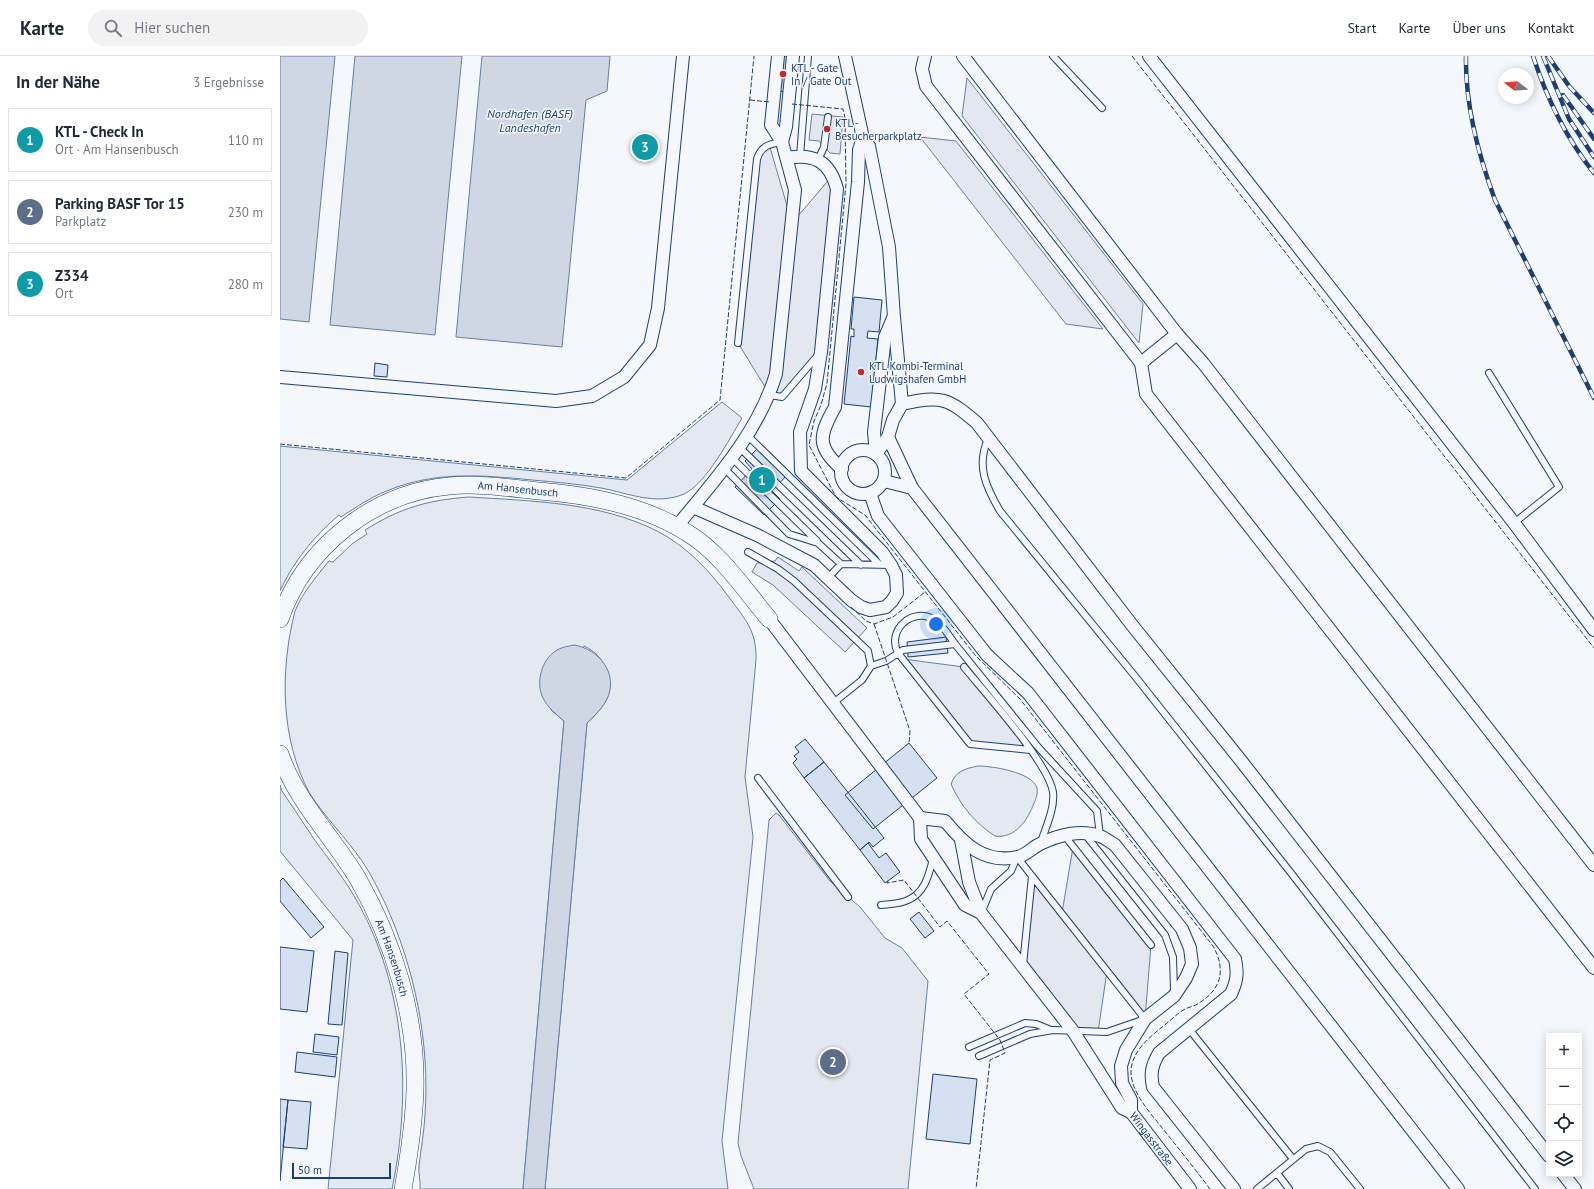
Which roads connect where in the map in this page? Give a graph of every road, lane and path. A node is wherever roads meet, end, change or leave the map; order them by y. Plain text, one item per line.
1 (683, 56) edge
2 (778, 56) edge
3 (793, 56) edge
4 (808, 56) edge
5 (845, 56) edge
6 (925, 56) edge
7 (963, 56) edge
8 (1053, 56) edge
9 (1149, 56) edge
10 (1102, 108) dead end
11 (828, 117) dead end
12 (863, 138) junction
13 (782, 142) junction
14 (800, 156) junction
15 (787, 158) junction
16 (818, 160) junction
17 (894, 317) junction
18 (1177, 334) junction
19 (738, 343) dead end
20 (821, 352) junction
21 (1141, 363) junction
22 (1489, 373) dead end
23 (280, 377) edge
24 (770, 395) junction
25 (902, 404) junction
26 (747, 435) junction
27 (888, 437) junction
28 (988, 439) junction
29 (739, 447) junction
30 (876, 454) junction
31 (732, 458) junction
32 (725, 469) junction
33 (842, 469) junction
34 (884, 481) junction
35 (912, 488) junction
36 (870, 494) junction
37 (693, 507) junction
38 (1514, 523) junction
39 (677, 526) junction
40 (818, 543) junction
41 (748, 552) dead end
42 (841, 564) junction
43 (861, 565) junction
44 (886, 565) junction
45 (828, 578) junction
46 (770, 618) joint
47 (280, 619) edge
48 (1594, 630) edge
49 (955, 644) junction
50 (898, 653) junction
51 (870, 666) junction
52 (964, 667) dead end
53 (832, 704) junction
54 (1030, 750) junction
55 (280, 754) edge
56 (758, 778) dead end
57 (920, 818) junction
58 (1083, 833) junction
59 (1064, 835) junction
60 (1100, 836) junction
61 (961, 840) junction
62 (1041, 844) junction
63 (933, 857) junction
64 (1018, 858) junction
65 (1594, 865) edge
66 (1032, 876) junction
67 (848, 896) dead end
68 (881, 905) dead end
69 (981, 913) junction
70 (1152, 945) dead end
71 (1022, 966) junction
72 (1594, 968) edge
73 (1174, 996) junction
74 (1145, 1019) junction
75 (1189, 1028) junction
76 (1053, 1030) junction
77 (1073, 1031) junction
78 (969, 1047) dead end
79 (979, 1056) dead end
80 (1131, 1112) junction
81 (1546, 1152) edge
82 (1293, 1159) junction
83 (1277, 1172) junction
84 (1565, 1177) edge
85 (403, 1189) edge
86 (1190, 1189) edge
87 (1234, 1189) edge
88 (1256, 1189) edge
89 (1290, 1189) edge
90 (1360, 1189) edge
91 (1458, 1189) edge
92 (1535, 1189) edge
93 (1574, 1189) edge

1 - 23 street
2 - 13 street
3 - 13 street
4 - 14 lane
5 - 12 street
6 - 21 street
7 - 18 street
8 - 10 lane
9 - 38 street
11 - 16 lane
12 - 17 street
12 - 33 street
13 - 15 street
13 - 19 lane
14 - 15 street
14 - 16 street
15 - 24 street
16 - 20 street
17 - 25 street
17 - 30 street
18 - 21 street
18 - 65 street
20 - 24 lane
20 - 44 street
21 - 72 street
22 - 38 lane
24 - 26 street
25 - 27 street
25 - 28 street
26 - 29 street
26 - 44 lane
27 - 30 street
27 - 35 street
28 - 81 street
28 - 92 lane
29 - 31 street
29 - 43 lane
30 - 33 street
30 - 34 street
31 - 32 street
31 - 40 lane
32 - 37 street
32 - 40 lane
33 - 36 street
34 - 35 street
34 - 36 street
35 - 91 street
36 - 75 street
37 - 39 street
37 - 45 street
38 - 48 street
39 - 46 street, Am Hansenbusch
39 - 47 street, Am Hansenbusch
40 - 42 lane
41 - 51 lane
42 - 43 lane
42 - 45 lane
43 - 44 lane
44 - 45 street
46 - 53 street
49 - 50 lane
49 - 50 lane
49 - 60 lane
50 - 51 lane
50 - 54 lane
51 - 53 lane
52 - 54 lane
53 - 57 street
54 - 62 lane
55 - 85 street, Am Hansenbusch
56 - 67 lane
57 - 61 street
57 - 63 street
58 - 59 street
58 - 60 street
58 - 73 lane
59 - 62 street
59 - 70 lane
60 - 73 street
61 - 64 street
61 - 69 street
62 - 64 street
63 - 68 lane
63 - 69 street
64 - 66 lane
64 - 69 lane
66 - 71 lane
66 - 74 lane
69 - 71 street
71 - 77 street
73 - 74 street
74 - 77 lane
74 - 80 street, Wingasstraße
75 - 82 lane
75 - 87 street
76 - 77 lane
76 - 78 lane
76 - 79 lane
77 - 80 street
80 - 86 street, Wingasstraße
82 - 83 lane
82 - 90 lane
83 - 88 lane
83 - 89 lane
84 - 93 street

